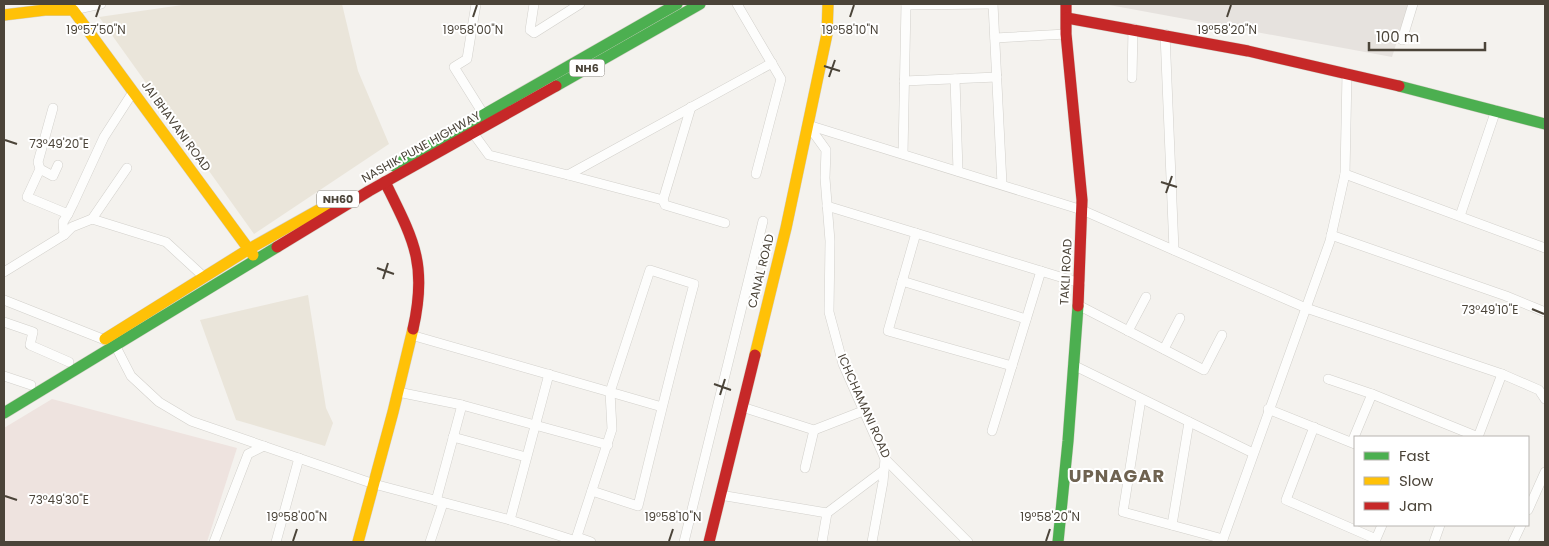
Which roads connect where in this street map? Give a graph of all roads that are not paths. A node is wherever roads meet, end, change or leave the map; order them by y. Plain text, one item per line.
1 (101, 4) edge
2 (476, 4) edge
3 (534, 4) edge
4 (580, 4) edge
5 (677, 4) edge
6 (700, 4) edge
7 (737, 4) edge
8 (828, 4) edge
9 (993, 4) edge
10 (1066, 4) edge
11 (1413, 4) edge
12 (906, 5) edge
13 (53, 7) edge
14 (73, 10) junction
15 (4, 15) edge
16 (1067, 18) junction
17 (1133, 28) junction
18 (1066, 34) junction
19 (1165, 34) junction
20 (995, 38) junction
21 (1402, 40) dead end
22 (772, 63) junction
23 (1347, 72) junction
24 (997, 77) junction
25 (1132, 78) dead end
26 (955, 79) junction
27 (904, 81) junction
28 (133, 92) junction
29 (53, 108) dead end
30 (691, 108) junction
31 (1496, 110) junction
32 (484, 115) junction
33 (1545, 124) edge
34 (808, 125) junction
35 (473, 133) junction
36 (903, 154) junction
37 (58, 165) dead end
38 (127, 168) dead end
39 (40, 169) junction
40 (958, 171) junction
41 (756, 174) dead end
42 (1345, 174) junction
43 (568, 175) junction
44 (385, 182) junction
45 (1002, 184) junction
46 (663, 200) junction
47 (827, 206) junction
48 (1082, 210) junction
49 (68, 214) junction
50 (1460, 216) junction
51 (92, 219) junction
52 (763, 221) dead end
53 (724, 223) dead end
54 (916, 234) junction
55 (1331, 235) junction
56 (64, 236) junction
57 (1545, 248) edge
58 (249, 249) junction
59 (1174, 250) junction
60 (256, 260) junction
61 (1041, 271) junction
62 (4, 272) edge
63 (204, 277) junction
64 (902, 281) junction
65 (1080, 283) junction
66 (1146, 297) dead end
67 (4, 300) edge
68 (1078, 305) junction
69 (1306, 308) junction
70 (1545, 312) edge
71 (1180, 318) dead end
72 (1026, 319) junction
73 (4, 322) edge
74 (1128, 331) junction
75 (1222, 334) dead end
76 (411, 335) junction
77 (110, 342) junction
78 (1164, 349) junction
79 (69, 362) junction
80 (1074, 365) junction
81 (1012, 366) junction
82 (549, 374) junction
83 (1502, 374) junction
84 (4, 376) edge
85 (1328, 379) dead end
86 (31, 385) junction
87 (398, 392) junction
88 (610, 392) junction
89 (1372, 394) junction
90 (1141, 399) junction
91 (1545, 399) edge
92 (4, 402) edge
93 (462, 405) junction
94 (662, 407) junction
95 (742, 407) junction
96 (1268, 409) junction
97 (863, 411) junction
98 (4, 413) edge
99 (1189, 422) junction
100 (535, 426) junction
101 (1314, 427) junction
102 (814, 430) junction
103 (992, 431) dead end
104 (1357, 436) edge
105 (453, 437) junction
106 (1354, 443) edge
107 (264, 446) junction
108 (608, 446) junction
109 (1253, 453) junction
110 (526, 457) junction
111 (299, 458) junction
112 (885, 459) junction
113 (805, 468) dead end
114 (884, 470) junction
115 (1545, 472) edge
116 (374, 484) junction
117 (592, 491) junction
118 (720, 495) junction
119 (440, 502) junction
120 (1529, 508) edge
121 (827, 513) junction
122 (510, 520) junction
123 (1172, 525) junction
124 (1382, 526) edge
125 (1440, 526) edge
126 (1521, 526) edge
127 (576, 540) edge
128 (1223, 540) edge
129 (214, 542) edge
130 (276, 542) edge
131 (358, 542) edge
132 (430, 542) edge
133 (591, 542) edge
134 (684, 542) edge
135 (709, 542) edge
136 (822, 542) edge
137 (872, 542) edge
138 (968, 542) edge
139 (1058, 542) edge
140 (1434, 542) edge
141 (1513, 542) edge

1 - 14 street
2 - 32 street
3 - 4 street
5 - 32 main road, NASHIK PUNE HIGHWAY / NH60
6 - 35 main road, NASHIK PUNE HIGHWAY / NH6
7 - 22 street
8 - 34 main road, CANAL ROAD
9 - 12 street
9 - 20 street
10 - 16 main road, TAKLI ROAD
11 - 21 street
12 - 27 street
13 - 14 main road
13 - 15 main road
14 - 28 main road, JAI BHAVANI ROAD
16 - 17 main road
16 - 18 main road, TAKLI ROAD
17 - 19 main road
17 - 25 street
18 - 20 street
18 - 48 main road, TAKLI ROAD
19 - 23 main road
19 - 59 street
20 - 24 street
22 - 30 street
22 - 41 street
23 - 31 main road
23 - 42 street
24 - 26 street
24 - 45 street
26 - 27 street
26 - 40 street
27 - 36 street
28 - 49 street
28 - 58 main road, JAI BHAVANI ROAD
29 - 39 street
30 - 43 street
30 - 46 street
31 - 33 main road
31 - 50 street
32 - 58 main road, NASHIK PUNE HIGHWAY / NH60
34 - 36 street
34 - 47 street, ICHCHAMANI ROAD
34 - 95 main road, CANAL ROAD
35 - 43 street
35 - 44 main road, NASHIK PUNE HIGHWAY / NH60
36 - 40 street
37 - 39 street
38 - 51 street
39 - 49 street
40 - 45 street
42 - 50 street
42 - 55 street
43 - 46 street
44 - 60 main road, NASHIK PUNE HIGHWAY / NH60
44 - 76 main road
45 - 48 street
46 - 53 street
47 - 54 street
47 - 97 street, ICHCHAMANI ROAD
48 - 59 street
48 - 65 main road, TAKLI ROAD
49 - 56 street
50 - 57 street
51 - 56 street
51 - 63 street
52 - 134 street
54 - 61 street
54 - 64 street
55 - 69 street
55 - 70 street
56 - 62 street
58 - 60 main road, JAI BHAVANI ROAD
58 - 63 main road, NASHIK PUNE HIGHWAY / NH60
59 - 69 street
60 - 77 main road, NASHIK PUNE HIGHWAY / NH60
61 - 65 street
61 - 72 street
63 - 77 main road, NASHIK PUNE HIGHWAY / NH60
64 - 72 street
64 - 81 street
65 - 68 main road, TAKLI ROAD
66 - 74 street
67 - 77 street
68 - 74 street
68 - 80 main road, TAKLI ROAD
69 - 83 street
69 - 96 street
71 - 78 street
72 - 81 street
73 - 79 street
74 - 78 street
75 - 78 street
76 - 82 street
76 - 87 main road
77 - 79 main road, NASHIK PUNE HIGHWAY / NH60
77 - 98 main road, NASHIK PUNE HIGHWAY / NH60
77 - 107 street
79 - 86 main road, NASHIK PUNE HIGHWAY / NH60
80 - 90 street
80 - 139 main road, TAKLI ROAD
81 - 103 street
82 - 88 street
82 - 100 street
83 - 89 street
83 - 91 street
84 - 86 street
85 - 89 street
86 - 92 main road, NASHIK PUNE HIGHWAY / NH60
87 - 93 street
87 - 116 main road
88 - 94 street
88 - 94 street
88 - 108 street
89 - 104 street
90 - 99 street
90 - 123 street
93 - 100 street
93 - 105 street
94 - 117 street
95 - 102 street
95 - 118 main road, CANAL ROAD
96 - 101 street
96 - 109 street
97 - 102 street
97 - 112 street, ICHCHAMANI ROAD
99 - 109 street
99 - 123 street
100 - 108 street
100 - 110 street
101 - 106 street
101 - 124 street
102 - 113 street
105 - 110 street
105 - 119 street
107 - 111 street
107 - 129 street
108 - 117 street
109 - 128 street
110 - 122 street
111 - 116 street
111 - 130 street
112 - 114 street
112 - 138 street, ICHCHAMANI ROAD
114 - 121 street
114 - 137 street
115 - 120 street
116 - 119 street
116 - 131 main road
117 - 127 street
118 - 121 street
118 - 135 main road, CANAL ROAD
119 - 122 street
119 - 132 street
121 - 136 street
122 - 127 street
123 - 128 street
125 - 140 street
126 - 141 street
127 - 133 street

